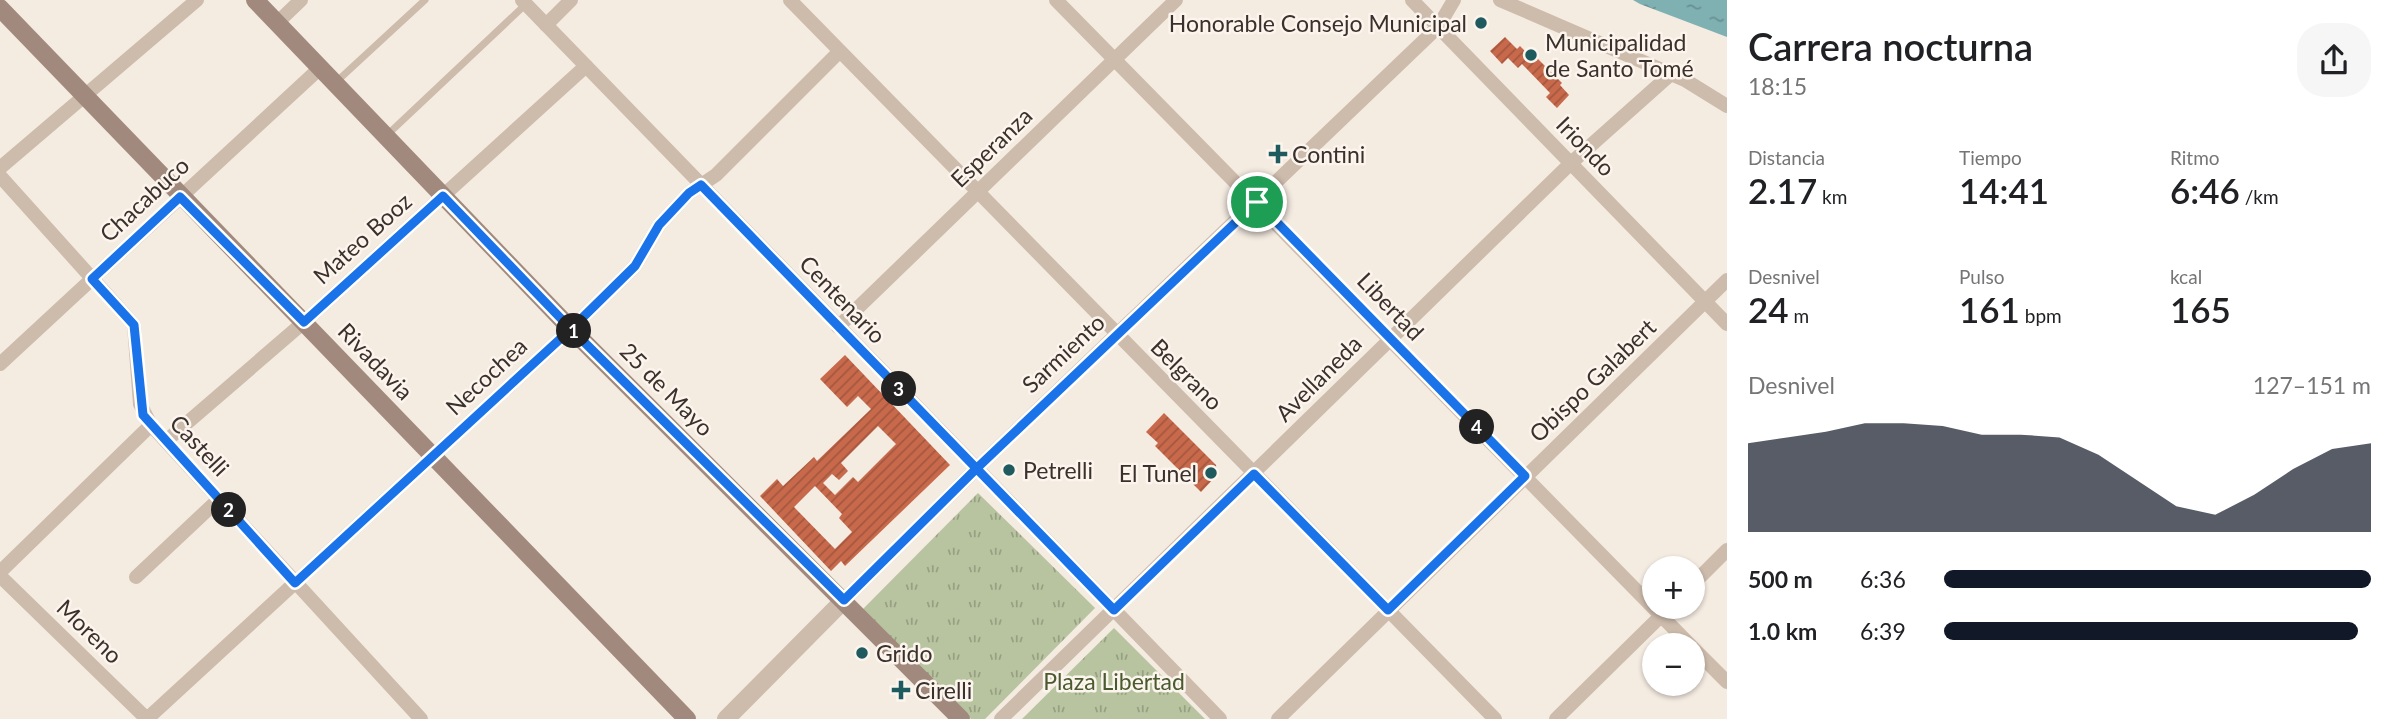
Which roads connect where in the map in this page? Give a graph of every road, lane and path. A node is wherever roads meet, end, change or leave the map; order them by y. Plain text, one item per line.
1 (197, 0) edge
2 (255, 0) edge
3 (301, 0) edge
4 (425, 0) edge
5 (571, 0) edge
6 (790, 0) edge
7 (1056, 0) edge
8 (1176, 0) edge
9 (1412, 0) edge
10 (1454, 0) edge
11 (1500, 0) edge
12 (524, 2) edge
13 (0, 8) edge
14 (277, 23) junction
15 (546, 25) junction
16 (1438, 27) junction
17 (839, 52) junction
18 (1115, 59) junction
19 (586, 66) junction
20 (320, 68) junction
21 (1672, 74) junction
22 (335, 83) junction
23 (84, 96) junction
24 (1727, 106) edge
25 (386, 136) junction
26 (1570, 163) junction
27 (0, 168) edge
28 (0, 176) edge
29 (701, 185) junction
30 (976, 193) junction
31 (443, 196) junction
32 (180, 197) junction
33 (1257, 202) junction
34 (92, 279) junction
35 (1727, 280) edge
36 (1705, 301) junction
37 (304, 322) junction
38 (1727, 324) edge
39 (838, 327) junction
40 (571, 329) junction
41 (1117, 336) junction
42 (1390, 338) junction
43 (0, 364) edge
44 (151, 425) junction
45 (166, 442) junction
46 (433, 456) junction
47 (976, 469) junction
48 (1254, 474) junction
49 (1525, 476) junction
50 (219, 499) junction
51 (1727, 550) edge
52 (1705, 572) edge
53 (0, 574) edge
54 (136, 577) dead end
55 (295, 583) junction
56 (1642, 588) edge
57 (844, 600) junction
58 (1114, 610) junction
59 (1388, 610) junction
60 (1658, 619) edge
61 (1705, 659) edge
62 (1727, 682) edge
63 (147, 719) edge
64 (421, 719) edge
65 (687, 719) edge
66 (726, 719) edge
67 (961, 719) edge
68 (1001, 719) edge
69 (1220, 719) edge
70 (1278, 719) edge
71 (1495, 719) edge
72 (1556, 719) edge

1 - 23 street
2 - 14 main road, 25 de Mayo
3 - 14 street
4 - 22 lane
5 - 15 street
6 - 17 street, Belgrano
7 - 18 street, Libertad
8 - 18 street, Esperanza
9 - 16 street, Iriondo
10 - 16 street, Sarmiento
11 - 21 street
12 - 15 street, Centenario
12 - 25 lane
13 - 23 main road, Rivadavia
14 - 20 main road, 25 de Mayo
15 - 19 street, Centenario
16 - 26 street, Iriondo
16 - 33 street, Sarmiento
17 - 29 street, Necochea
17 - 30 street, Belgrano
18 - 30 street, Esperanza
18 - 33 street, Libertad
19 - 29 street, Centenario
19 - 31 street, Mateo Booz
20 - 22 main road, 25 de Mayo
20 - 32 street, Chacabuco
21 - 24 street
21 - 26 street, Avellaneda
22 - 25 main road, 25 de Mayo
23 - 27 street
23 - 32 main road, Rivadavia
25 - 31 main road, 25 de Mayo
26 - 36 street, Iriondo
26 - 42 street, Avellaneda
28 - 34 street, Castelli
29 - 39 street, Centenario
29 - 40 street, Necochea
30 - 39 street, Esperanza
30 - 41 street, Belgrano
31 - 37 street, Mateo Booz
31 - 40 main road, 25 de Mayo
32 - 34 street, Chacabuco
32 - 37 main road, Rivadavia
33 - 41 street, Sarmiento
33 - 42 street, Libertad
34 - 43 street, Chacabuco
34 - 44 street, Castelli
35 - 36 street, Obispo Galabert
36 - 38 street, Iriondo
36 - 49 street, Obispo Galabert
37 - 45 street, Mateo Booz
37 - 46 main road, Rivadavia
39 - 47 street, Centenario
40 - 46 street, Necochea
40 - 57 main road, 25 de Mayo
41 - 47 street, Sarmiento
41 - 48 street, Belgrano
42 - 48 street, Avellaneda
42 - 49 street, Libertad
44 - 45 street, Castelli
44 - 53 street
45 - 50 street, Castelli
46 - 55 street, Necochea
46 - 65 main road, Rivadavia
47 - 57 street, Sarmiento
47 - 58 street, Centenario
48 - 58 street, Avellaneda
48 - 59 street, Belgrano
49 - 56 street, Libertad
49 - 59 street, Obispo Galabert
50 - 54 street
50 - 55 street, Castelli
51 - 52 street
53 - 63 street, Moreno
55 - 63 street, Necochea
55 - 64 street, Castelli
57 - 66 street, Sarmiento
57 - 67 main road, 25 de Mayo
58 - 68 street, Avellaneda
58 - 69 street, Centenario
59 - 70 street, Obispo Galabert
59 - 71 street, Belgrano
60 - 72 street
61 - 62 street, Libertad

